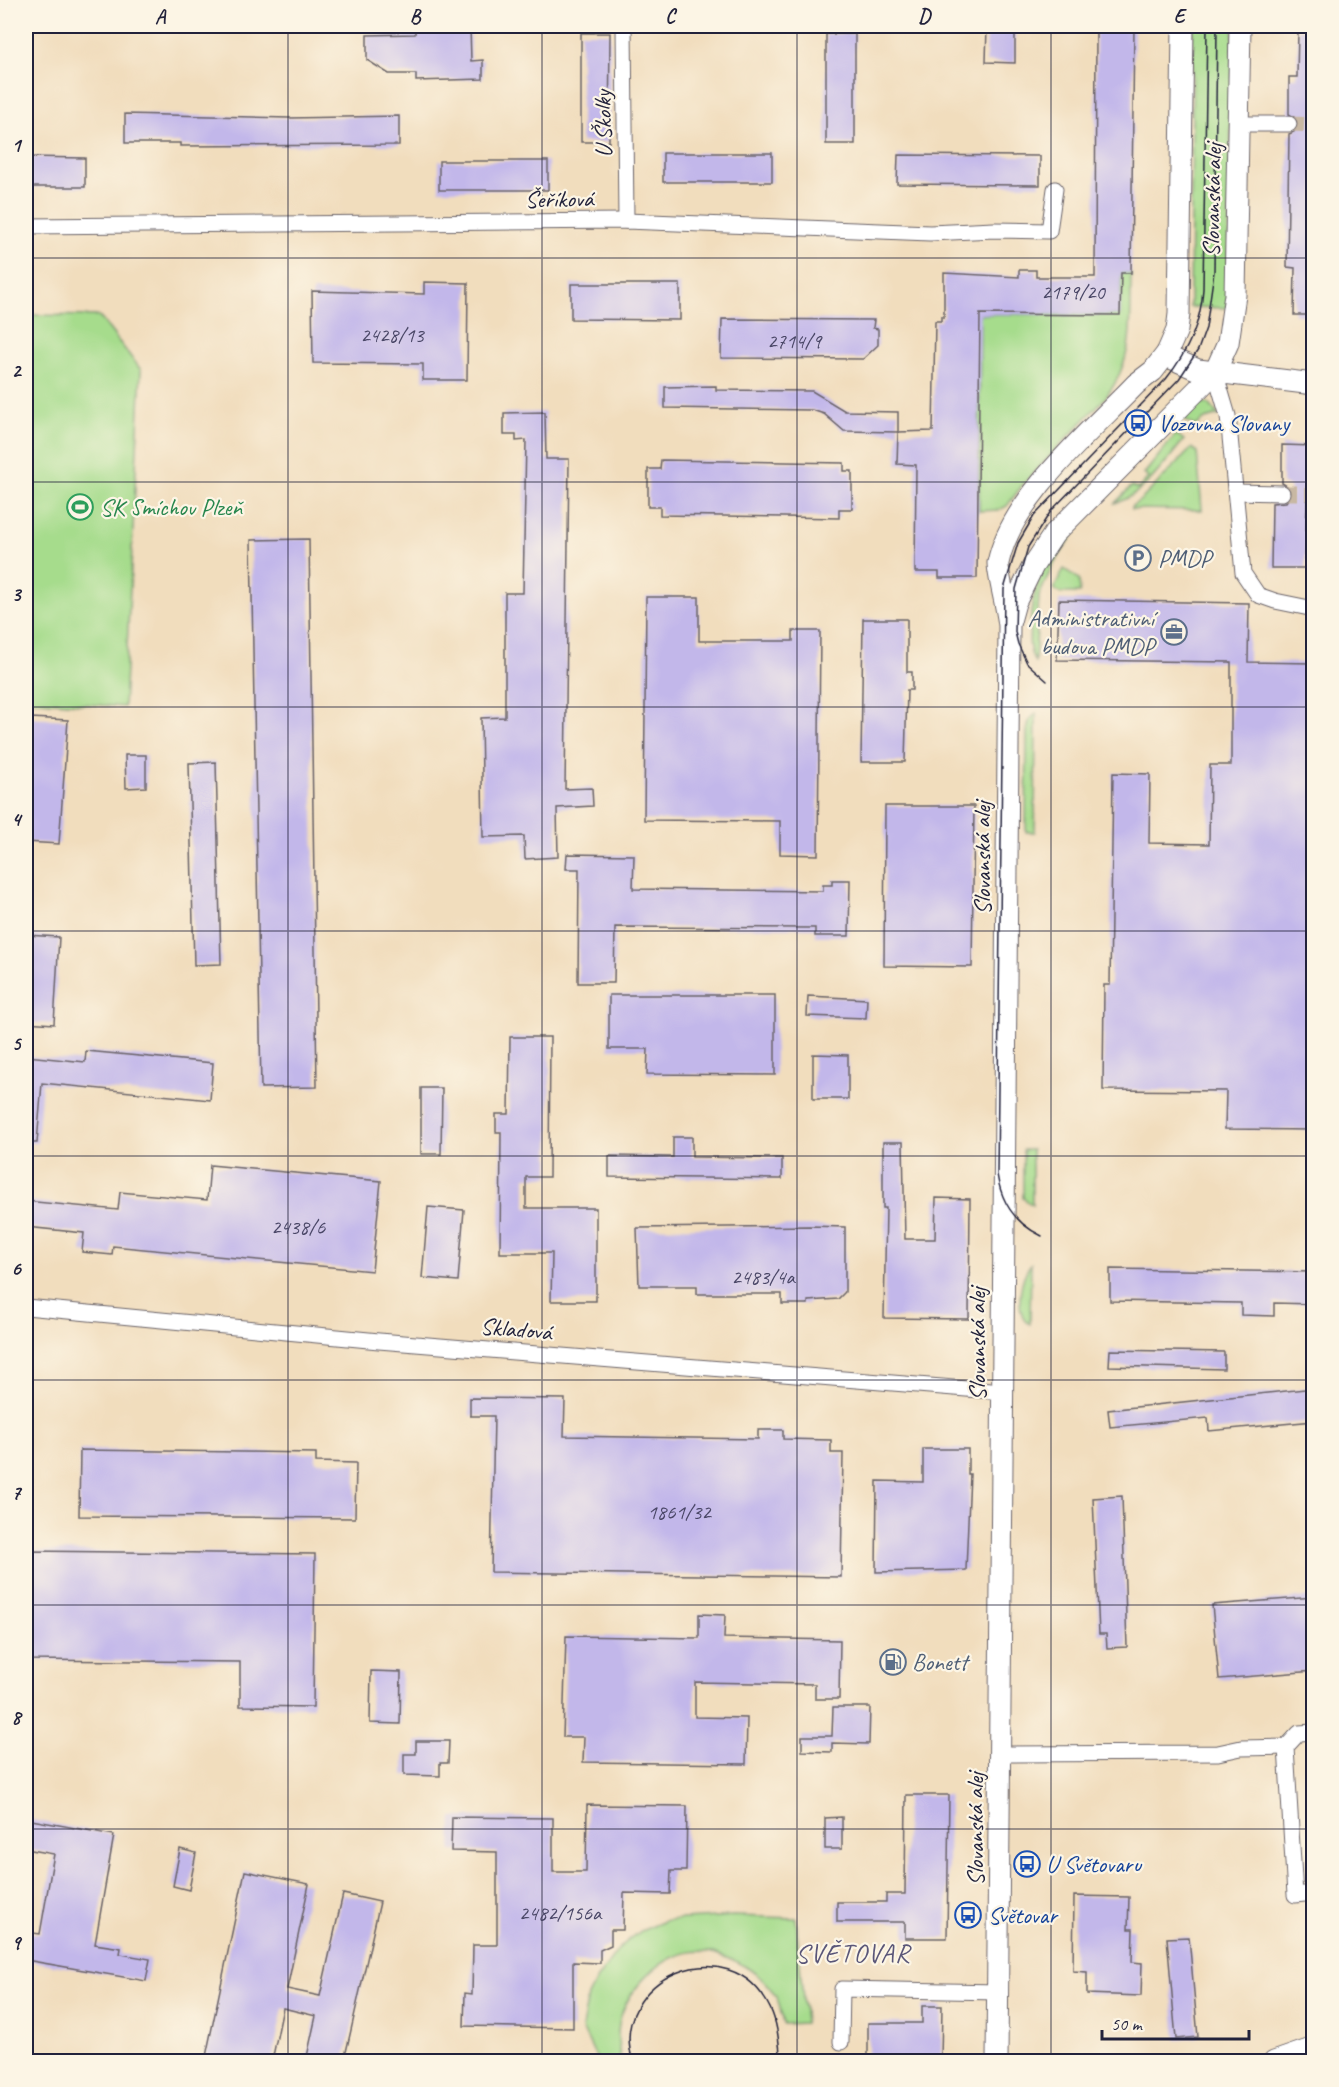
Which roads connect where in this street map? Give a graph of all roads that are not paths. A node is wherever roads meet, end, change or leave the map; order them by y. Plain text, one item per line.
1 (624, 26) edge
2 (1183, 26) edge
3 (1240, 26) edge
4 (1238, 124) junction
5 (1289, 124) tunnel mouth
6 (1055, 189) dead end
7 (626, 221) junction
8 (26, 226) edge
9 (1167, 353) junction
10 (1215, 372) junction
11 (1314, 384) edge
12 (1236, 492) junction
13 (1282, 493) tunnel mouth
14 (1314, 609) edge
15 (1009, 626) junction
16 (26, 1307) edge
17 (1003, 1392) junction
18 (1314, 1732) edge
19 (1286, 1747) junction
20 (1001, 1754) junction
21 (1314, 1893) edge
22 (998, 1992) junction
23 (841, 2042) dead end
24 (1314, 2048) edge
25 (997, 2061) edge
26 (1274, 2061) edge

1 - 7 street, U Školky
2 - 9 main road, Slovanská alej
3 - 4 main road, Slovanská alej
4 - 5 street
4 - 10 main road, Slovanská alej
6 - 7 street, Šeříková
7 - 8 street, Šeříková
9 - 10 main road
9 - 15 main road, Slovanská alej
10 - 11 main road
10 - 12 street
10 - 15 main road, Slovanská alej
12 - 13 street
12 - 14 street
15 - 17 main road, Slovanská alej
16 - 17 street, Skladová
17 - 20 main road, Slovanská alej
18 - 19 street
19 - 20 street
19 - 21 street
20 - 22 main road, Slovanská alej
22 - 23 street
22 - 25 main road, Slovanská alej
24 - 26 main road

